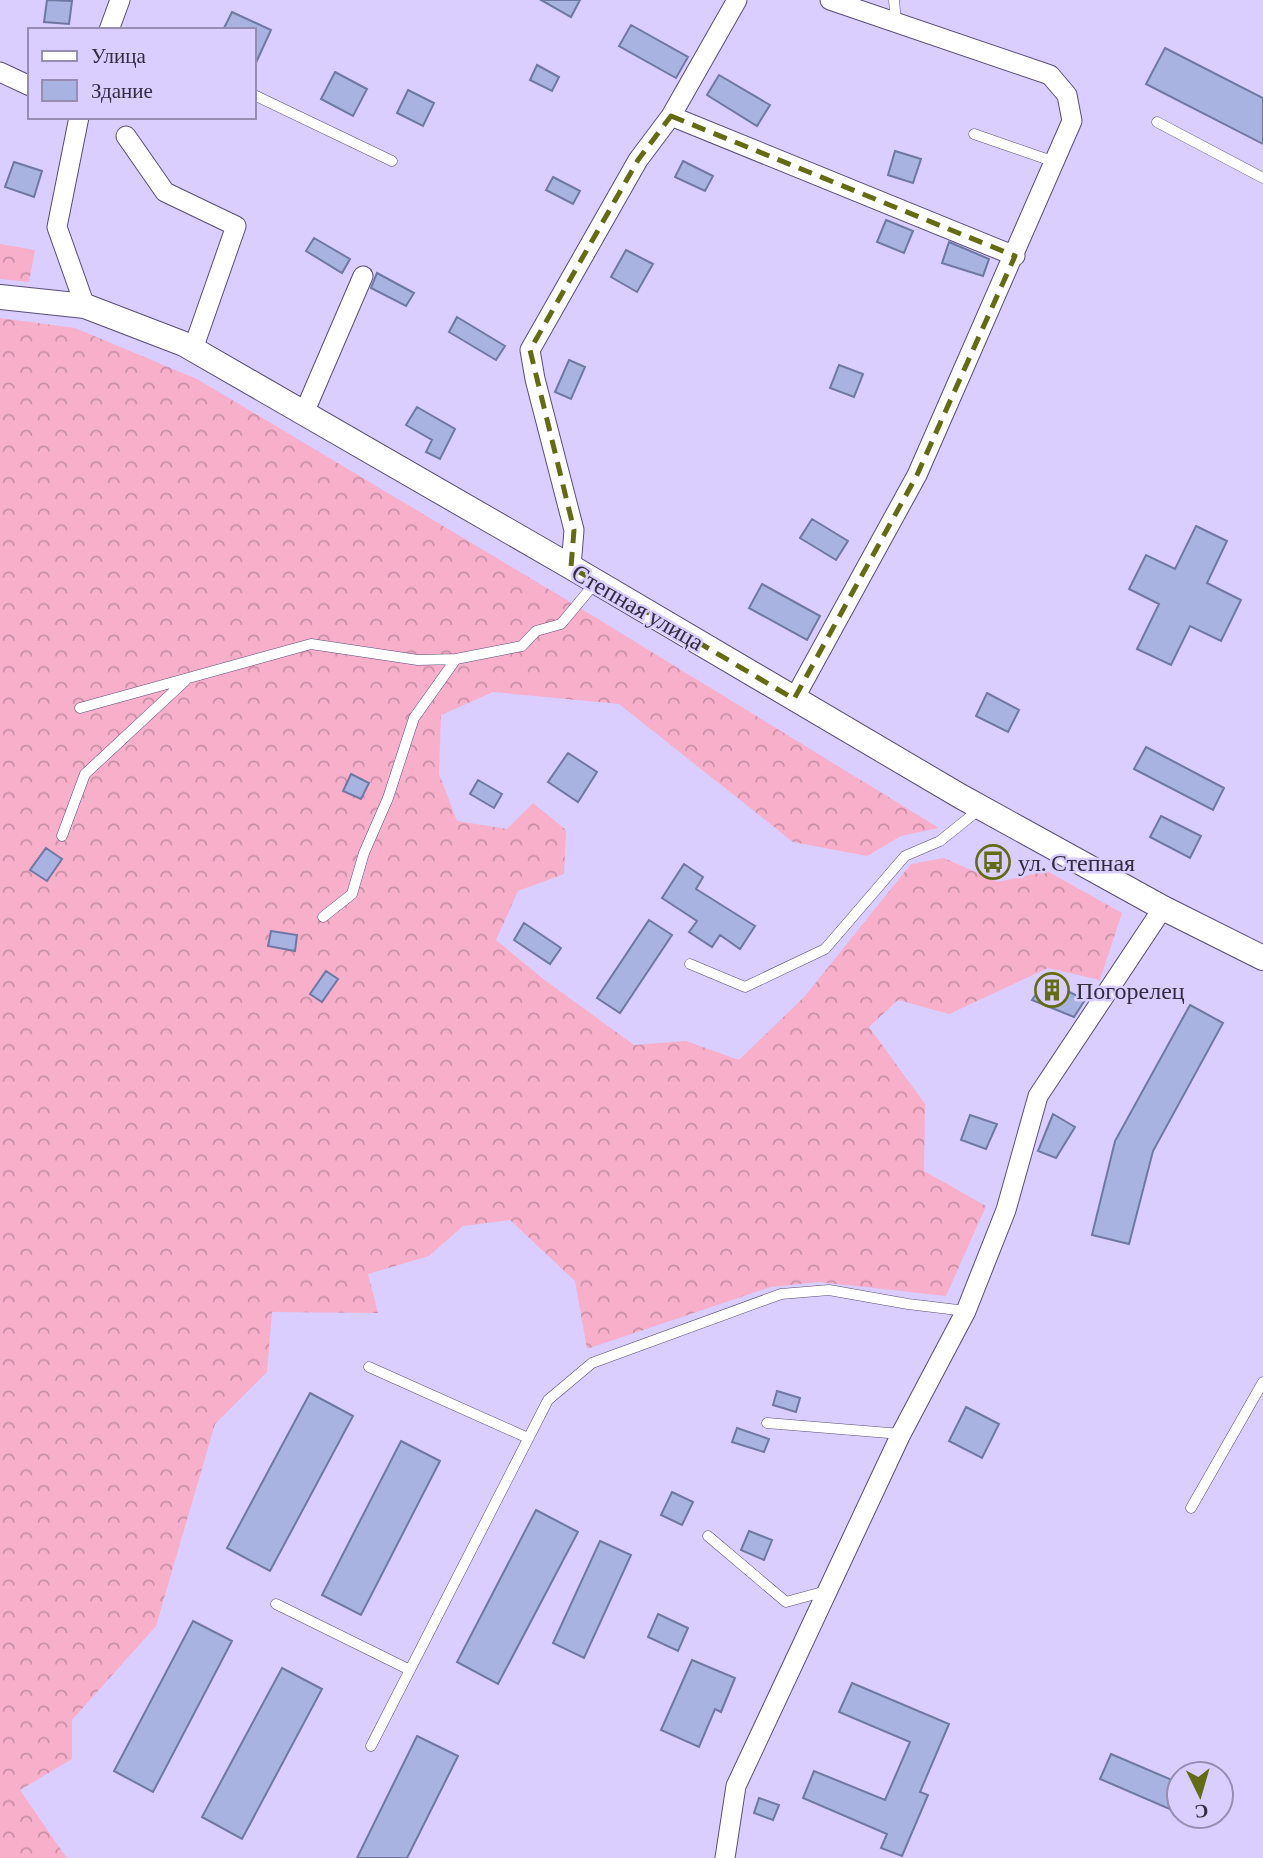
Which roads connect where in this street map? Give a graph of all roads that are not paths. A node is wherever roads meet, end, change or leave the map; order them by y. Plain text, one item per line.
1 (120, 0) edge
2 (737, 0) edge
3 (830, 0) edge
4 (894, 0) edge
5 (896, 24) junction
6 (110, 28) edge
7 (0, 72) edge
8 (28, 85) edge
9 (256, 96) edge
10 (671, 116) junction
11 (79, 119) edge
12 (1157, 122) dead end
13 (974, 134) dead end
14 (126, 136) dead end
15 (392, 161) dead end
16 (1055, 162) junction
17 (1263, 178) edge
18 (1015, 256) junction
19 (363, 276) dead end
20 (0, 297) edge
21 (85, 306) junction
22 (193, 349) junction
23 (304, 413) junction
24 (571, 567) junction
25 (596, 582) junction
26 (456, 659) junction
27 (188, 678) junction
28 (794, 699) junction
29 (80, 708) dead end
30 (981, 807) junction
31 (62, 836) dead end
32 (1164, 908) junction
33 (323, 917) dead end
34 (1263, 958) edge
35 (690, 964) dead end
36 (966, 1311) junction
37 (369, 1367) dead end
38 (1263, 1382) edge
39 (767, 1423) dead end
40 (901, 1434) junction
41 (528, 1438) junction
42 (1191, 1508) dead end
43 (708, 1536) dead end
44 (827, 1590) junction
45 (276, 1604) dead end
46 (410, 1670) junction
47 (371, 1746) dead end
48 (725, 1858) edge

1 - 6 street
2 - 10 street
3 - 5 street
4 - 5 lane
5 - 16 street
7 - 8 street
9 - 15 lane
10 - 18 street
10 - 24 street
11 - 21 street
12 - 17 lane
13 - 16 lane
14 - 22 street
16 - 18 street
18 - 28 street
19 - 23 street
20 - 21 street, Степная улица
21 - 22 street, Степная улица
22 - 23 street, Степная улица
23 - 24 street, Степная улица
24 - 25 street, Степная улица
25 - 26 lane
25 - 28 street, Степная улица
26 - 27 lane
26 - 33 lane
27 - 29 lane
27 - 31 lane
28 - 30 street, Степная улица
30 - 32 street, Степная улица
30 - 35 lane
32 - 34 street, Степная улица
32 - 36 street
36 - 40 street
36 - 41 lane
37 - 41 lane
38 - 42 lane
39 - 40 lane
40 - 44 street
41 - 46 lane
43 - 44 lane
44 - 48 street
45 - 46 lane
46 - 47 lane

